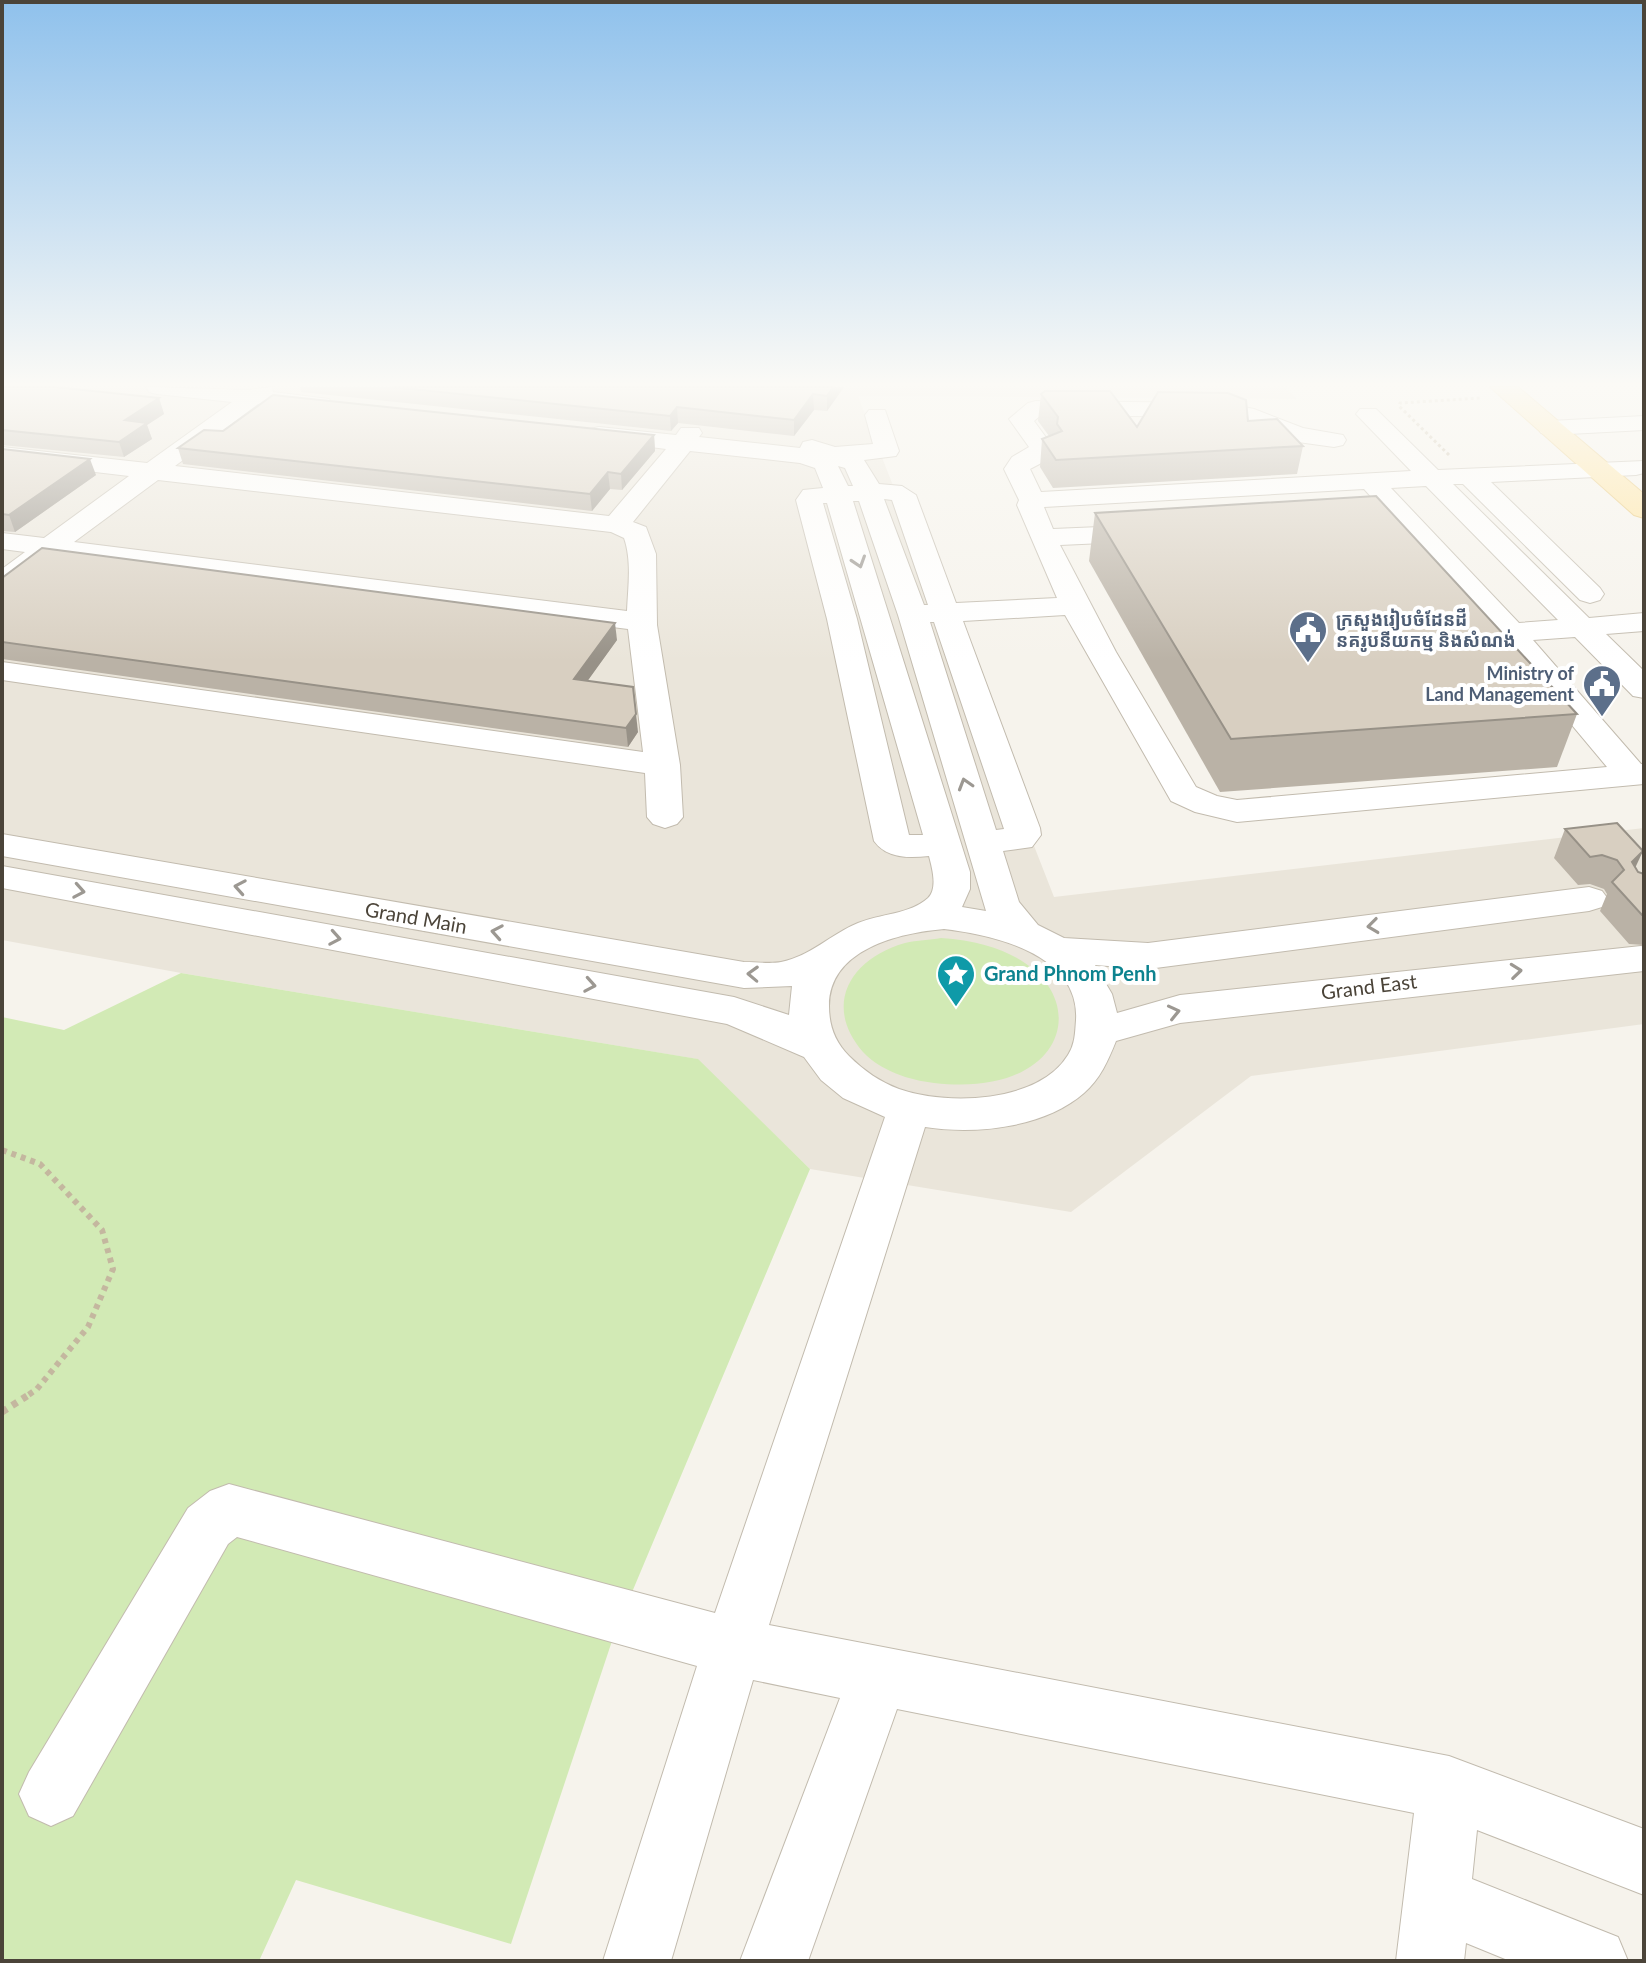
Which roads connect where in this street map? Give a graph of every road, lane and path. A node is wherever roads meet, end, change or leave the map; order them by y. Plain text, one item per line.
1 (1432, 478) edge
2 (107, 479) edge
3 (143, 479) edge
4 (210, 479) edge
5 (656, 479) edge
6 (836, 479) edge
7 (1021, 479) edge
8 (1364, 479) edge
9 (1431, 479) edge
10 (1473, 479) edge
11 (1609, 479) edge
12 (853, 493) junction
13 (1385, 505) junction
14 (1644, 509) edge
15 (1037, 520) junction
16 (616, 525) junction
17 (1169, 531) edge
18 (7, 547) edge
19 (49, 547) junction
20 (2, 582) edge
21 (1074, 606) junction
22 (945, 613) junction
23 (913, 615) junction
24 (877, 617) junction
25 (842, 619) junction
26 (642, 622) junction
27 (1632, 623) edge
28 (1583, 627) junction
29 (1511, 633) junction
30 (2, 671) edge
31 (1644, 689) edge
32 (663, 765) junction
33 (1638, 775) edge
34 (665, 817) dead end
35 (983, 842) junction
36 (944, 844) junction
37 (2, 845) edge
38 (2, 877) edge
39 (1589, 899) dead end
40 (919, 919) junction
41 (1432, 919) junction
42 (1039, 941) junction
43 (828, 959) junction
44 (1641, 959) dead end
45 (1475, 975) junction
46 (1099, 1032) junction
47 (816, 1046) junction
48 (909, 1109) junction
49 (2, 1150) edge
50 (2, 1412) edge
51 (733, 1647) junction
52 (879, 1675) junction
53 (1449, 1788) junction
54 (51, 1794) dead end
55 (1644, 1862) edge
56 (1434, 1930) edge
57 (637, 1961) edge
58 (774, 1961) edge
59 (1594, 1961) edge

1 - 28 street
2 - 18 street
3 - 19 street
4 - 16 street
5 - 16 street
6 - 12 street
7 - 15 street
8 - 13 street
9 - 13 street
10 - 27 street
11 - 14 main road
12 - 22 street
12 - 23 street
12 -> 24 street
12 - 25 street
13 - 15 street
13 - 29 street
15 - 17 street
15 - 21 street
16 - 26 street
18 - 19 street
19 - 20 street
19 - 26 street
21 - 22 street
21 - 33 street
22 - 23 street
22 - 35 street
23 - 24 street
35 -> 23 street
24 - 25 street
24 - 36 street
25 - 36 street
26 - 32 street
27 - 28 street
28 - 29 street
28 - 31 street
29 - 33 street
30 - 32 street
32 - 34 street
35 - 42 street
36 - 40 street
43 -> 37 street, Grand Main
38 -> 47 street, Grand Main
39 - 41 street
40 - 42 street
40 - 43 street
41 -> 42 street
41 - 45 street
42 - 46 street
43 - 47 street
45 -> 44 street, Grand East
46 -> 45 street, Grand East
46 - 48 street
47 - 48 street
48 - 51 street
49 - 50 path
51 - 52 street
51 - 54 street
51 - 57 street
52 - 53 street
52 - 58 street
53 - 55 street
53 - 56 street
56 - 59 street

